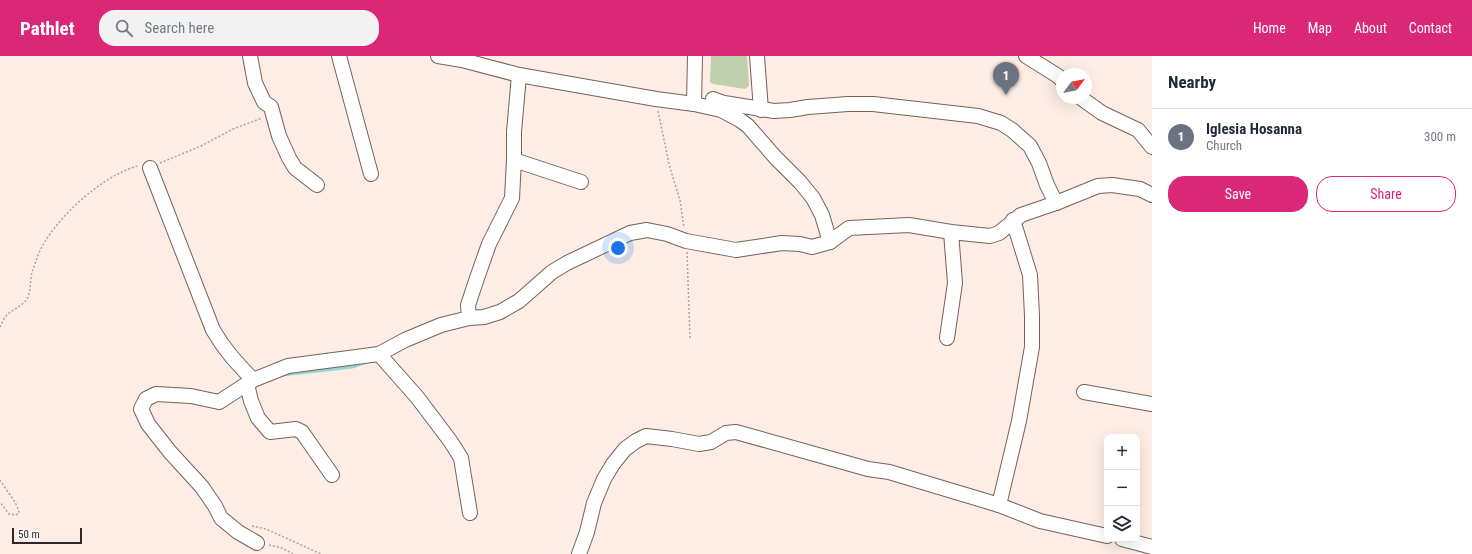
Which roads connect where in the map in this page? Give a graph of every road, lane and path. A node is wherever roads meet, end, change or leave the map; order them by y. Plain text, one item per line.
1 (250, 56) edge
2 (339, 56) edge
3 (438, 56) edge
4 (695, 56) edge
5 (757, 56) edge
6 (1026, 56) edge
7 (519, 75) junction
8 (1056, 75) edge
9 (656, 100) junction
10 (694, 104) junction
11 (1089, 104) edge
12 (271, 107) junction
13 (761, 110) junction
14 (1152, 147) edge
15 (514, 160) junction
16 (150, 168) junction
17 (370, 174) dead end
18 (581, 182) dead end
19 (317, 185) dead end
20 (1152, 195) edge
21 (1056, 203) junction
22 (1013, 220) junction
23 (952, 232) junction
24 (686, 241) junction
25 (830, 242) junction
26 (470, 318) junction
27 (0, 327) edge
28 (947, 338) dead end
29 (690, 339) dead end
30 (379, 354) junction
31 (250, 382) junction
32 (1084, 392) dead end
33 (1152, 404) edge
34 (332, 475) dead end
35 (0, 480) edge
36 (0, 502) edge
37 (999, 505) junction
38 (470, 513) dead end
39 (251, 526) dead end
40 (1104, 535) edge
41 (1132, 542) edge
42 (257, 543) joint
43 (1152, 548) edge
44 (293, 554) edge
45 (320, 554) edge
46 (579, 554) edge

1 - 12 street
2 - 17 street
3 - 7 street
4 - 10 street
5 - 13 street
6 - 8 street
7 - 9 street
7 - 15 street
9 - 10 street
9 - 24 path
10 - 13 street
10 - 25 street
11 - 14 street
12 - 16 path
12 - 19 street
13 - 21 street
15 - 18 street
15 - 26 street
16 - 27 path
16 - 31 street
20 - 21 street
21 - 22 street
22 - 23 street
22 - 37 street
23 - 25 street
23 - 28 street
24 - 25 street
24 - 26 street
24 - 29 path
26 - 30 street
30 - 31 street
30 - 38 street
31 - 34 street
31 - 42 street
32 - 33 street
35 - 36 path
37 - 40 street
37 - 46 street
39 - 45 path
41 - 43 street
42 - 44 path

